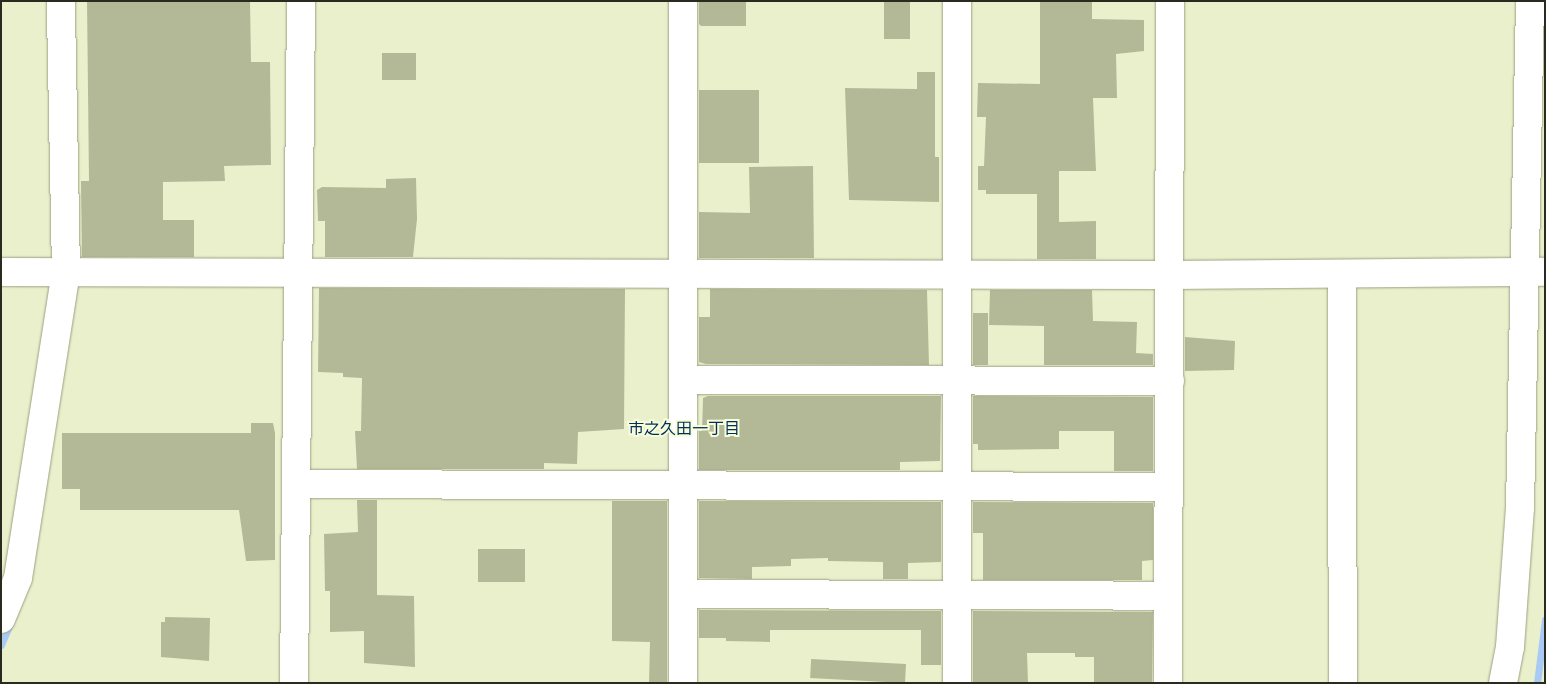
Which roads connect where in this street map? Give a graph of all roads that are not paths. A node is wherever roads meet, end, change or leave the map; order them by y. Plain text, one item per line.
1 (61, 1) edge
2 (301, 1) edge
3 (683, 1) edge
4 (957, 1) edge
5 (1170, 1) edge
6 (1530, 1) edge
7 (66, 271) junction
8 (1, 272) edge
9 (297, 273) junction
10 (684, 273) junction
11 (958, 274) junction
12 (1535, 274) edge
13 (1170, 275) junction
14 (1342, 275) junction
15 (684, 380) junction
16 (958, 380) junction
17 (1170, 381) junction
18 (296, 484) junction
19 (683, 487) junction
20 (958, 487) junction
21 (1169, 487) junction
22 (683, 594) junction
23 (957, 595) junction
24 (1168, 596) junction
25 (1, 618) edge
26 (294, 683) edge
27 (683, 683) edge
28 (957, 683) edge
29 (1168, 683) edge
30 (1343, 683) edge
31 (1504, 683) edge

1 - 7 street
2 - 9 street
3 - 10 street
4 - 11 street
5 - 13 street
6 - 12 street
7 - 8 street
7 - 9 street
7 - 25 street
9 - 10 street
9 - 18 street
10 - 11 street
10 - 15 street
11 - 13 street
11 - 16 street
12 - 14 street
12 - 31 street
13 - 14 street
13 - 17 street
14 - 30 street
15 - 16 street
15 - 19 street
16 - 17 street
16 - 20 street
17 - 21 street
18 - 19 street
18 - 26 street
19 - 20 street
19 - 22 street
20 - 21 street
20 - 23 street
21 - 24 street
22 - 23 street
22 - 27 street
23 - 24 street
23 - 28 street
24 - 29 street

